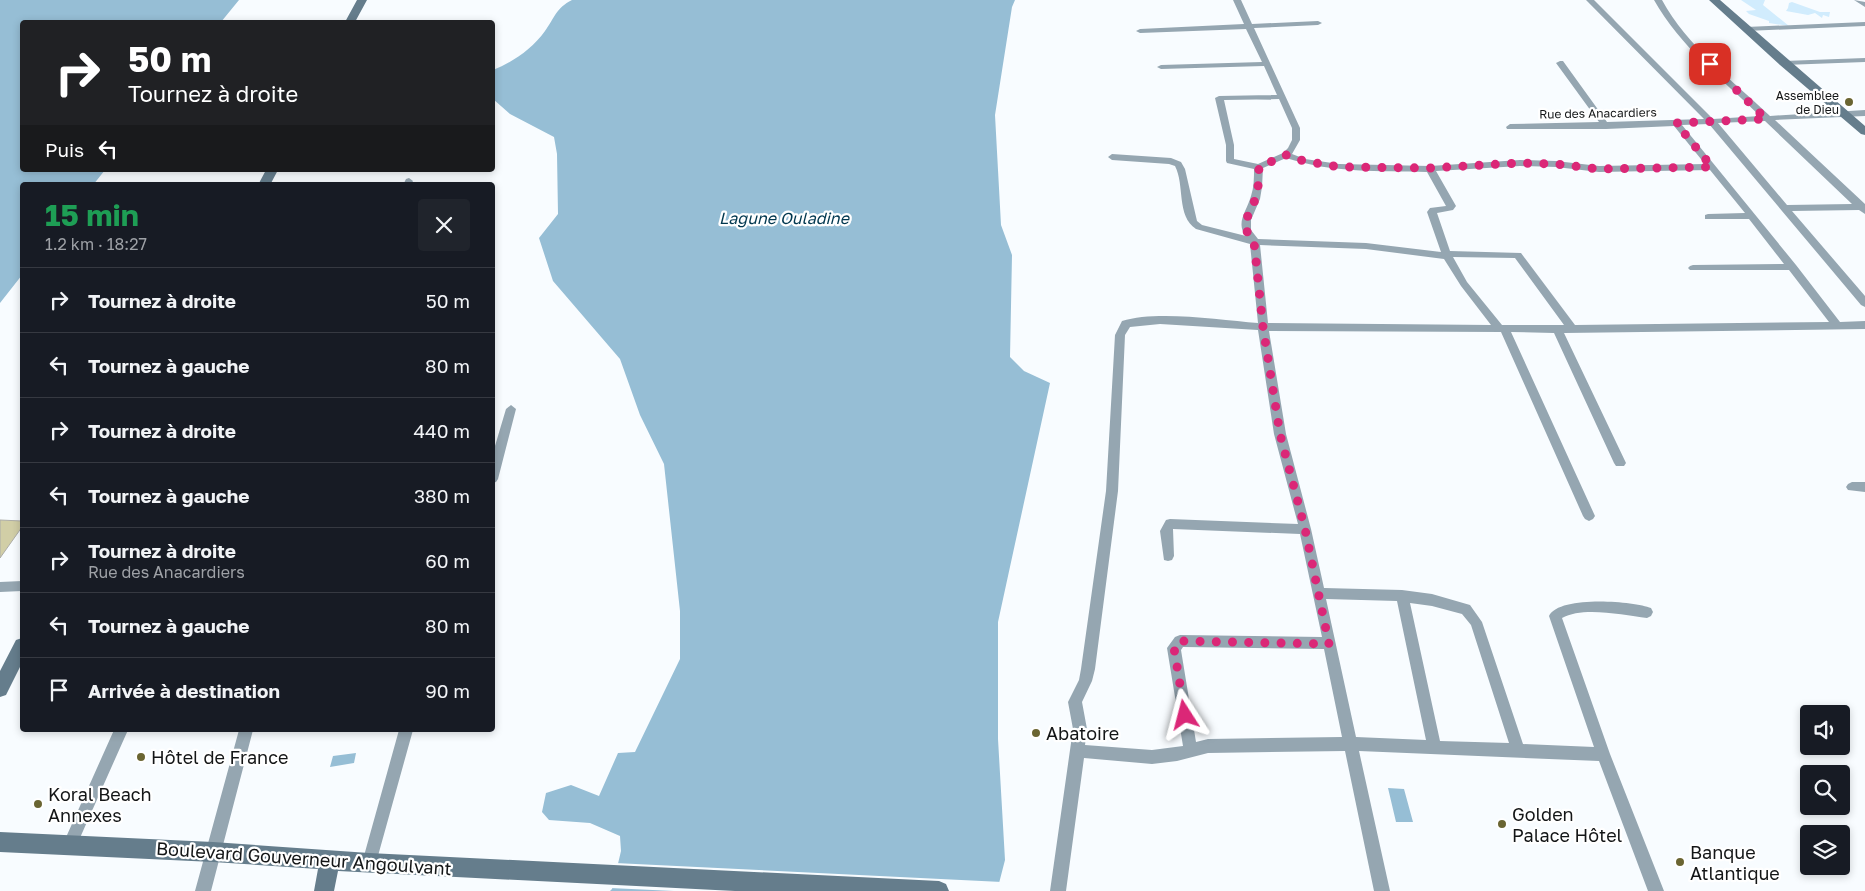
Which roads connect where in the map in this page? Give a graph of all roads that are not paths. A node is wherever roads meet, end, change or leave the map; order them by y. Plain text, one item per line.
1 (362, 0) edge
2 (1237, 0) edge
3 (1590, 0) edge
4 (1658, 0) edge
5 (1714, 0) edge
6 (1858, 0) edge
7 (1865, 5) edge
8 (351, 20) edge
9 (1318, 23) dead end
10 (1865, 24) edge
11 (1249, 26) junction
12 (1746, 28) junction
13 (1140, 30) dead end
14 (1865, 60) edge
15 (1560, 63) dead end
16 (1784, 63) junction
17 (1266, 64) junction
18 (1161, 67) dead end
19 (1280, 97) junction
20 (1865, 113) edge
21 (1844, 114) junction
22 (1766, 119) junction
23 (1712, 122) junction
24 (1676, 123) junction
25 (1510, 126) dead end
26 (1606, 126) junction
27 (1865, 132) edge
28 (1286, 155) junction
29 (1112, 158) dead end
30 (1259, 167) junction
31 (1712, 167) junction
32 (1430, 168) junction
33 (1787, 208) junction
34 (1864, 208) edge
35 (1708, 216) dead end
36 (1752, 216) junction
37 (1254, 242) junction
38 (1447, 255) junction
39 (1793, 267) junction
40 (1693, 268) dead end
41 (1865, 303) edge
42 (1836, 324) junction
43 (1865, 325) edge
44 (1263, 327) junction
45 (1501, 328) junction
46 (1557, 329) junction
47 (1572, 329) junction
48 (511, 409) dead end
49 (1620, 463) dead end
50 (495, 468) edge
51 (1852, 487) dead end
52 (1865, 487) edge
53 (1589, 516) dead end
54 (1305, 529) junction
55 (1168, 556) dead end
56 (20, 586) edge
57 (0, 587) edge
58 (1318, 593) junction
59 (1402, 596) junction
60 (1647, 612) dead end
61 (1329, 644) junction
62 (20, 650) edge
63 (0, 689) edge
64 (119, 732) edge
65 (245, 732) edge
66 (405, 732) edge
67 (1352, 744) junction
68 (1434, 747) junction
69 (1190, 749) junction
70 (1518, 750) junction
71 (1078, 751) junction
72 (1603, 754) junction
73 (0, 842) edge
74 (70, 844) junction
75 (213, 852) junction
76 (330, 860) junction
77 (369, 863) junction
78 (203, 891) edge
79 (324, 891) edge
80 (940, 891) edge
81 (1058, 891) edge
82 (1382, 891) edge
83 (1656, 891) edge

1 - 8 street
2 - 11 street
3 - 23 street
4 - 22 street
5 - 12 street
6 - 7 street
9 - 11 street
10 - 12 street
11 - 13 street
11 - 17 street
12 - 16 street
14 - 16 street
15 - 26 street
16 - 21 street
17 - 18 street
17 - 19 street
19 - 28 street
19 - 30 street
20 - 21 street, Rue des Anacardiers
21 - 22 street, Rue des Anacardiers
21 - 27 street
22 - 23 street, Rue des Anacardiers
22 - 34 street
23 - 24 street, Rue des Anacardiers
23 - 33 street
24 - 26 street, Rue des Anacardiers
24 - 31 street
25 - 26 street, Rue des Anacardiers
28 - 30 street
28 - 32 street
29 - 37 street
30 - 37 street
31 - 32 street
31 - 36 street
32 - 38 street
33 - 34 street
33 - 41 street
35 - 36 street
36 - 39 street
37 - 38 street
37 - 44 street
38 - 45 street
38 - 47 street
39 - 40 street
39 - 42 street
42 - 43 street
42 - 47 street
44 - 45 street
44 - 54 street
44 - 71 street
45 - 46 street
45 - 53 street
46 - 47 street
46 - 49 street
48 - 50 street
51 - 52 street
54 - 55 street
54 - 58 street
56 - 57 street
58 - 59 street
58 - 61 street
59 - 68 street
59 - 70 street
60 - 72 street
61 - 67 street
61 - 69 street
62 - 63 street
64 - 74 street
65 - 75 street
66 - 77 street
67 - 68 street
67 - 69 street
67 - 82 street
68 - 70 street
69 - 71 street
70 - 72 street
71 - 81 street
72 - 83 street
73 - 74 street, Boulevard Gouverneur Angoulvant
74 - 75 street, Boulevard Gouverneur Angoulvant
75 - 76 street, Boulevard Gouverneur Angoulvant
75 - 78 street
76 - 77 street, Boulevard Gouverneur Angoulvant
76 - 79 street
77 - 80 street, Boulevard Gouverneur Angoulvant

